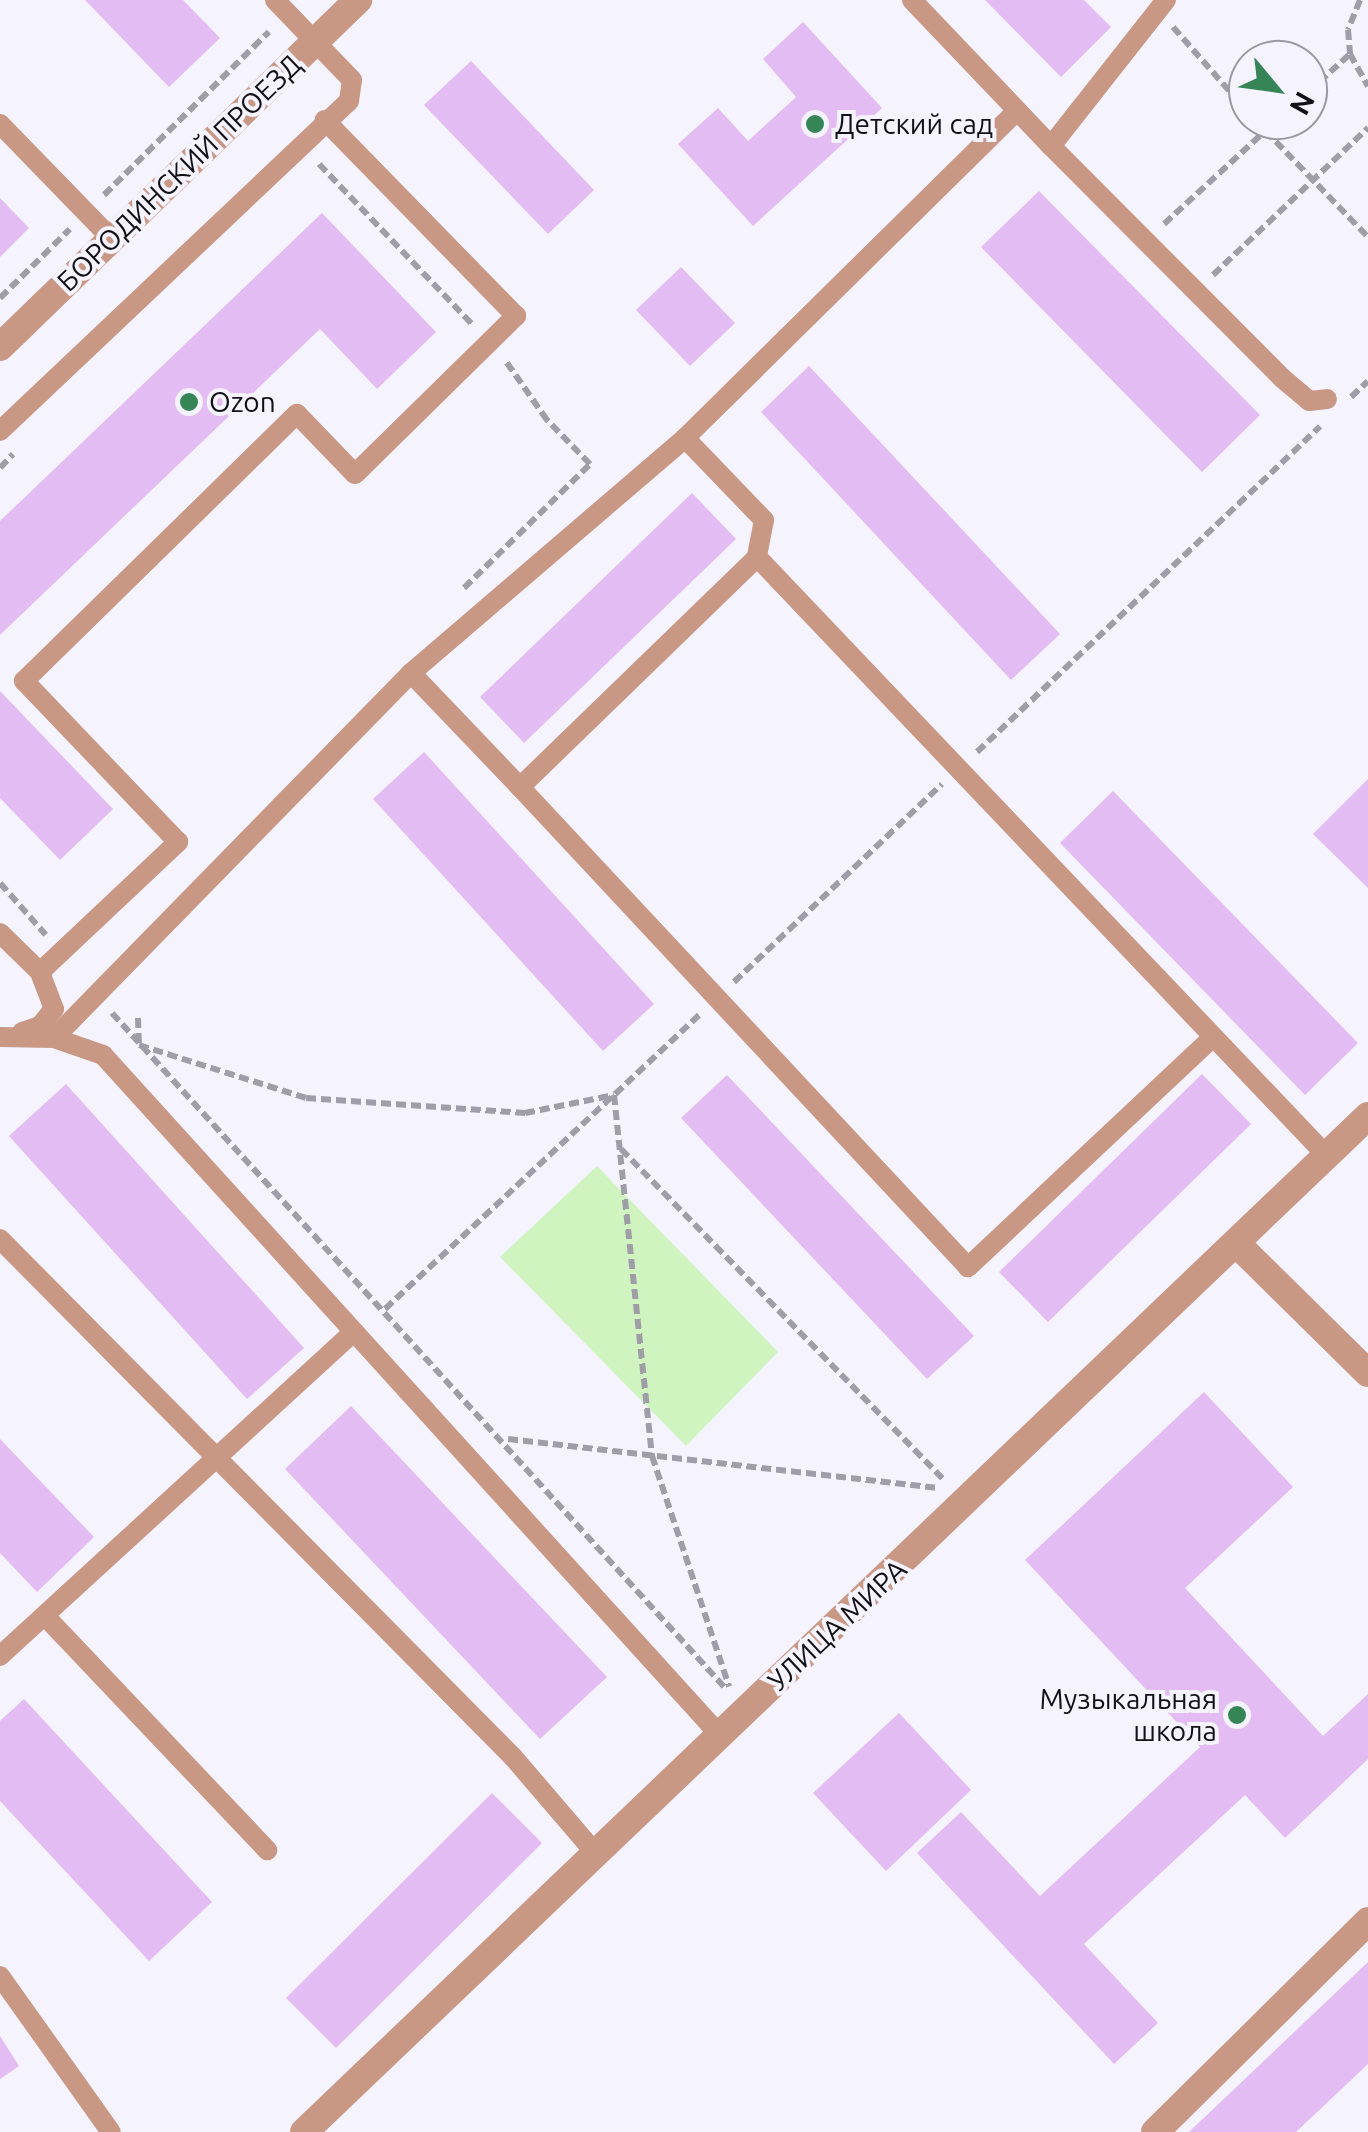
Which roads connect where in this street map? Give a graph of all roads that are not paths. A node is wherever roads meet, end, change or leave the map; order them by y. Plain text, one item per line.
1 (358, 0) edge
2 (912, 0) edge
3 (1157, 3) edge
4 (282, 6) edge
5 (317, 40) junction
6 (1017, 110) junction
7 (325, 120) junction
8 (0, 124) edge
9 (1051, 146) junction
10 (110, 237) junction
11 (0, 347) edge
12 (1334, 403) road end
13 (0, 431) edge
14 (685, 438) junction
15 (756, 557) junction
16 (411, 673) junction
17 (520, 787) junction
18 (0, 933) edge
19 (40, 972) junction
20 (0, 1037) edge
21 (54, 1038) junction
22 (1212, 1038) junction
23 (1368, 1116) edge
24 (1328, 1156) junction
25 (0, 1239) edge
26 (1239, 1246) junction
27 (354, 1332) junction
28 (1368, 1373) edge
29 (217, 1461) junction
30 (45, 1616) junction
31 (0, 1656) edge
32 (719, 1734) junction
33 (268, 1850) dead end
34 (597, 1855) junction
35 (1368, 1921) edge
36 (0, 1976) edge
37 (111, 2132) edge
38 (304, 2132) edge
39 (1155, 2132) edge

1 - 5 street, БОРОДИНСКИЙ ПРОЕЗД
2 - 6 lane
3 - 9 lane
4 - 5 lane
5 - 7 lane
5 - 10 street, БОРОДИНСКИЙ ПРОЕЗД
6 - 9 lane
6 - 14 lane
7 - 13 lane
7 - 19 lane
8 - 10 lane
9 - 12 lane
10 - 11 street, БОРОДИНСКИЙ ПРОЕЗД
14 - 15 lane
14 - 16 lane
15 - 17 lane
15 - 22 lane
16 - 17 lane
16 - 21 lane
17 - 22 lane
18 - 19 lane
19 - 20 lane
20 - 21 lane
21 - 27 lane
22 - 24 lane
23 - 24 street, УЛИЦА МИРА
24 - 26 street, УЛИЦА МИРА
25 - 29 lane
26 - 28 street
26 - 32 street, УЛИЦА МИРА
27 - 29 lane
27 - 32 lane
29 - 30 lane
29 - 34 lane
30 - 31 lane
30 - 33 lane
32 - 34 street, УЛИЦА МИРА
34 - 38 street, УЛИЦА МИРА
35 - 39 street
36 - 37 lane

